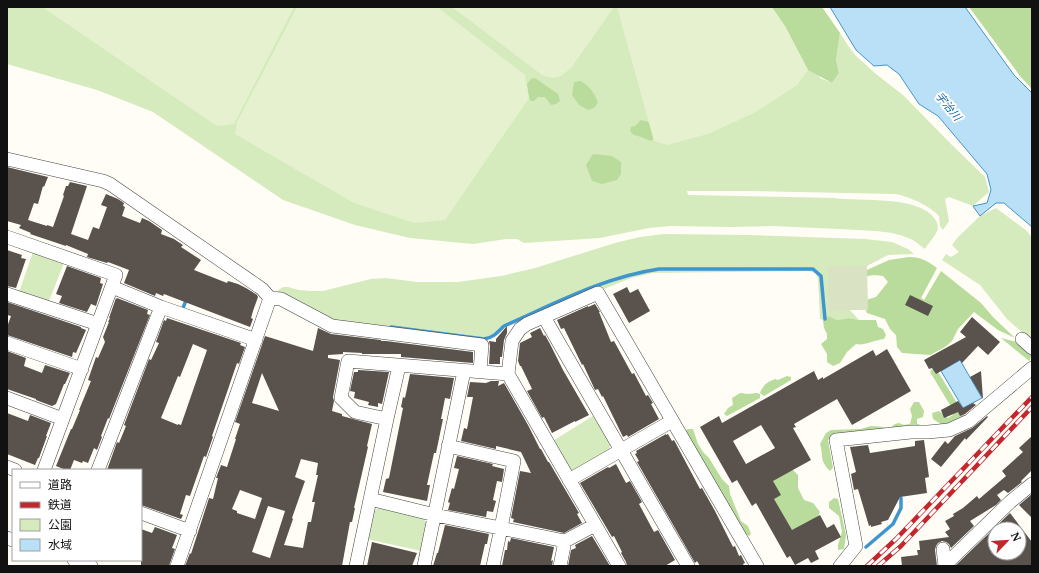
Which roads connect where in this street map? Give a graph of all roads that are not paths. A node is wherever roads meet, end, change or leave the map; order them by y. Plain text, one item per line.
1 (7, 159) edge
2 (7, 237) edge
3 (112, 287) junction
4 (7, 294) edge
5 (270, 298) junction
6 (161, 306) junction
7 (544, 317) junction
8 (98, 324) junction
9 (256, 340) junction
10 (7, 343) edge
11 (399, 366) junction
12 (1032, 368) edge
13 (82, 369) junction
14 (464, 371) junction
15 (480, 371) junction
16 (508, 374) junction
17 (7, 398) edge
18 (63, 419) junction
19 (387, 419) junction
20 (672, 421) junction
21 (448, 446) junction
22 (621, 450) junction
23 (44, 469) edge
24 (98, 469) edge
25 (569, 480) junction
26 (1032, 484) edge
27 (370, 499) junction
28 (142, 513) edge
29 (435, 515) junction
30 (595, 524) junction
31 (502, 528) junction
32 (190, 531) junction
33 (565, 541) junction
34 (942, 549) dead end
35 (945, 565) edge
36 (177, 566) edge
37 (356, 566) edge
38 (424, 566) edge
39 (493, 566) edge
40 (560, 566) edge
41 (619, 566) edge
42 (688, 566) edge
43 (757, 566) edge
44 (840, 566) edge

1 - 5 street
2 - 3 street
3 - 6 street
3 - 8 street
4 - 8 street
5 - 9 street
5 - 15 street
6 - 9 street
6 - 24 street
7 - 16 street
7 - 20 street
7 - 22 street
8 - 13 street
9 - 32 street
10 - 13 street
11 - 14 street
11 - 19 street
11 - 19 street
12 - 44 street
13 - 18 street
14 - 15 street
14 - 21 street
15 - 16 street
16 - 25 street
17 - 18 street
18 - 23 street
19 - 27 street
20 - 22 street
20 - 43 street
21 - 29 street
21 - 31 street
22 - 25 street
22 - 42 street
25 - 30 street
26 - 35 street
27 - 29 street
27 - 37 street
28 - 32 street
29 - 31 street
29 - 38 street
30 - 33 street
30 - 41 street
31 - 33 street
31 - 39 street
32 - 36 street
33 - 40 street
34 - 35 street

